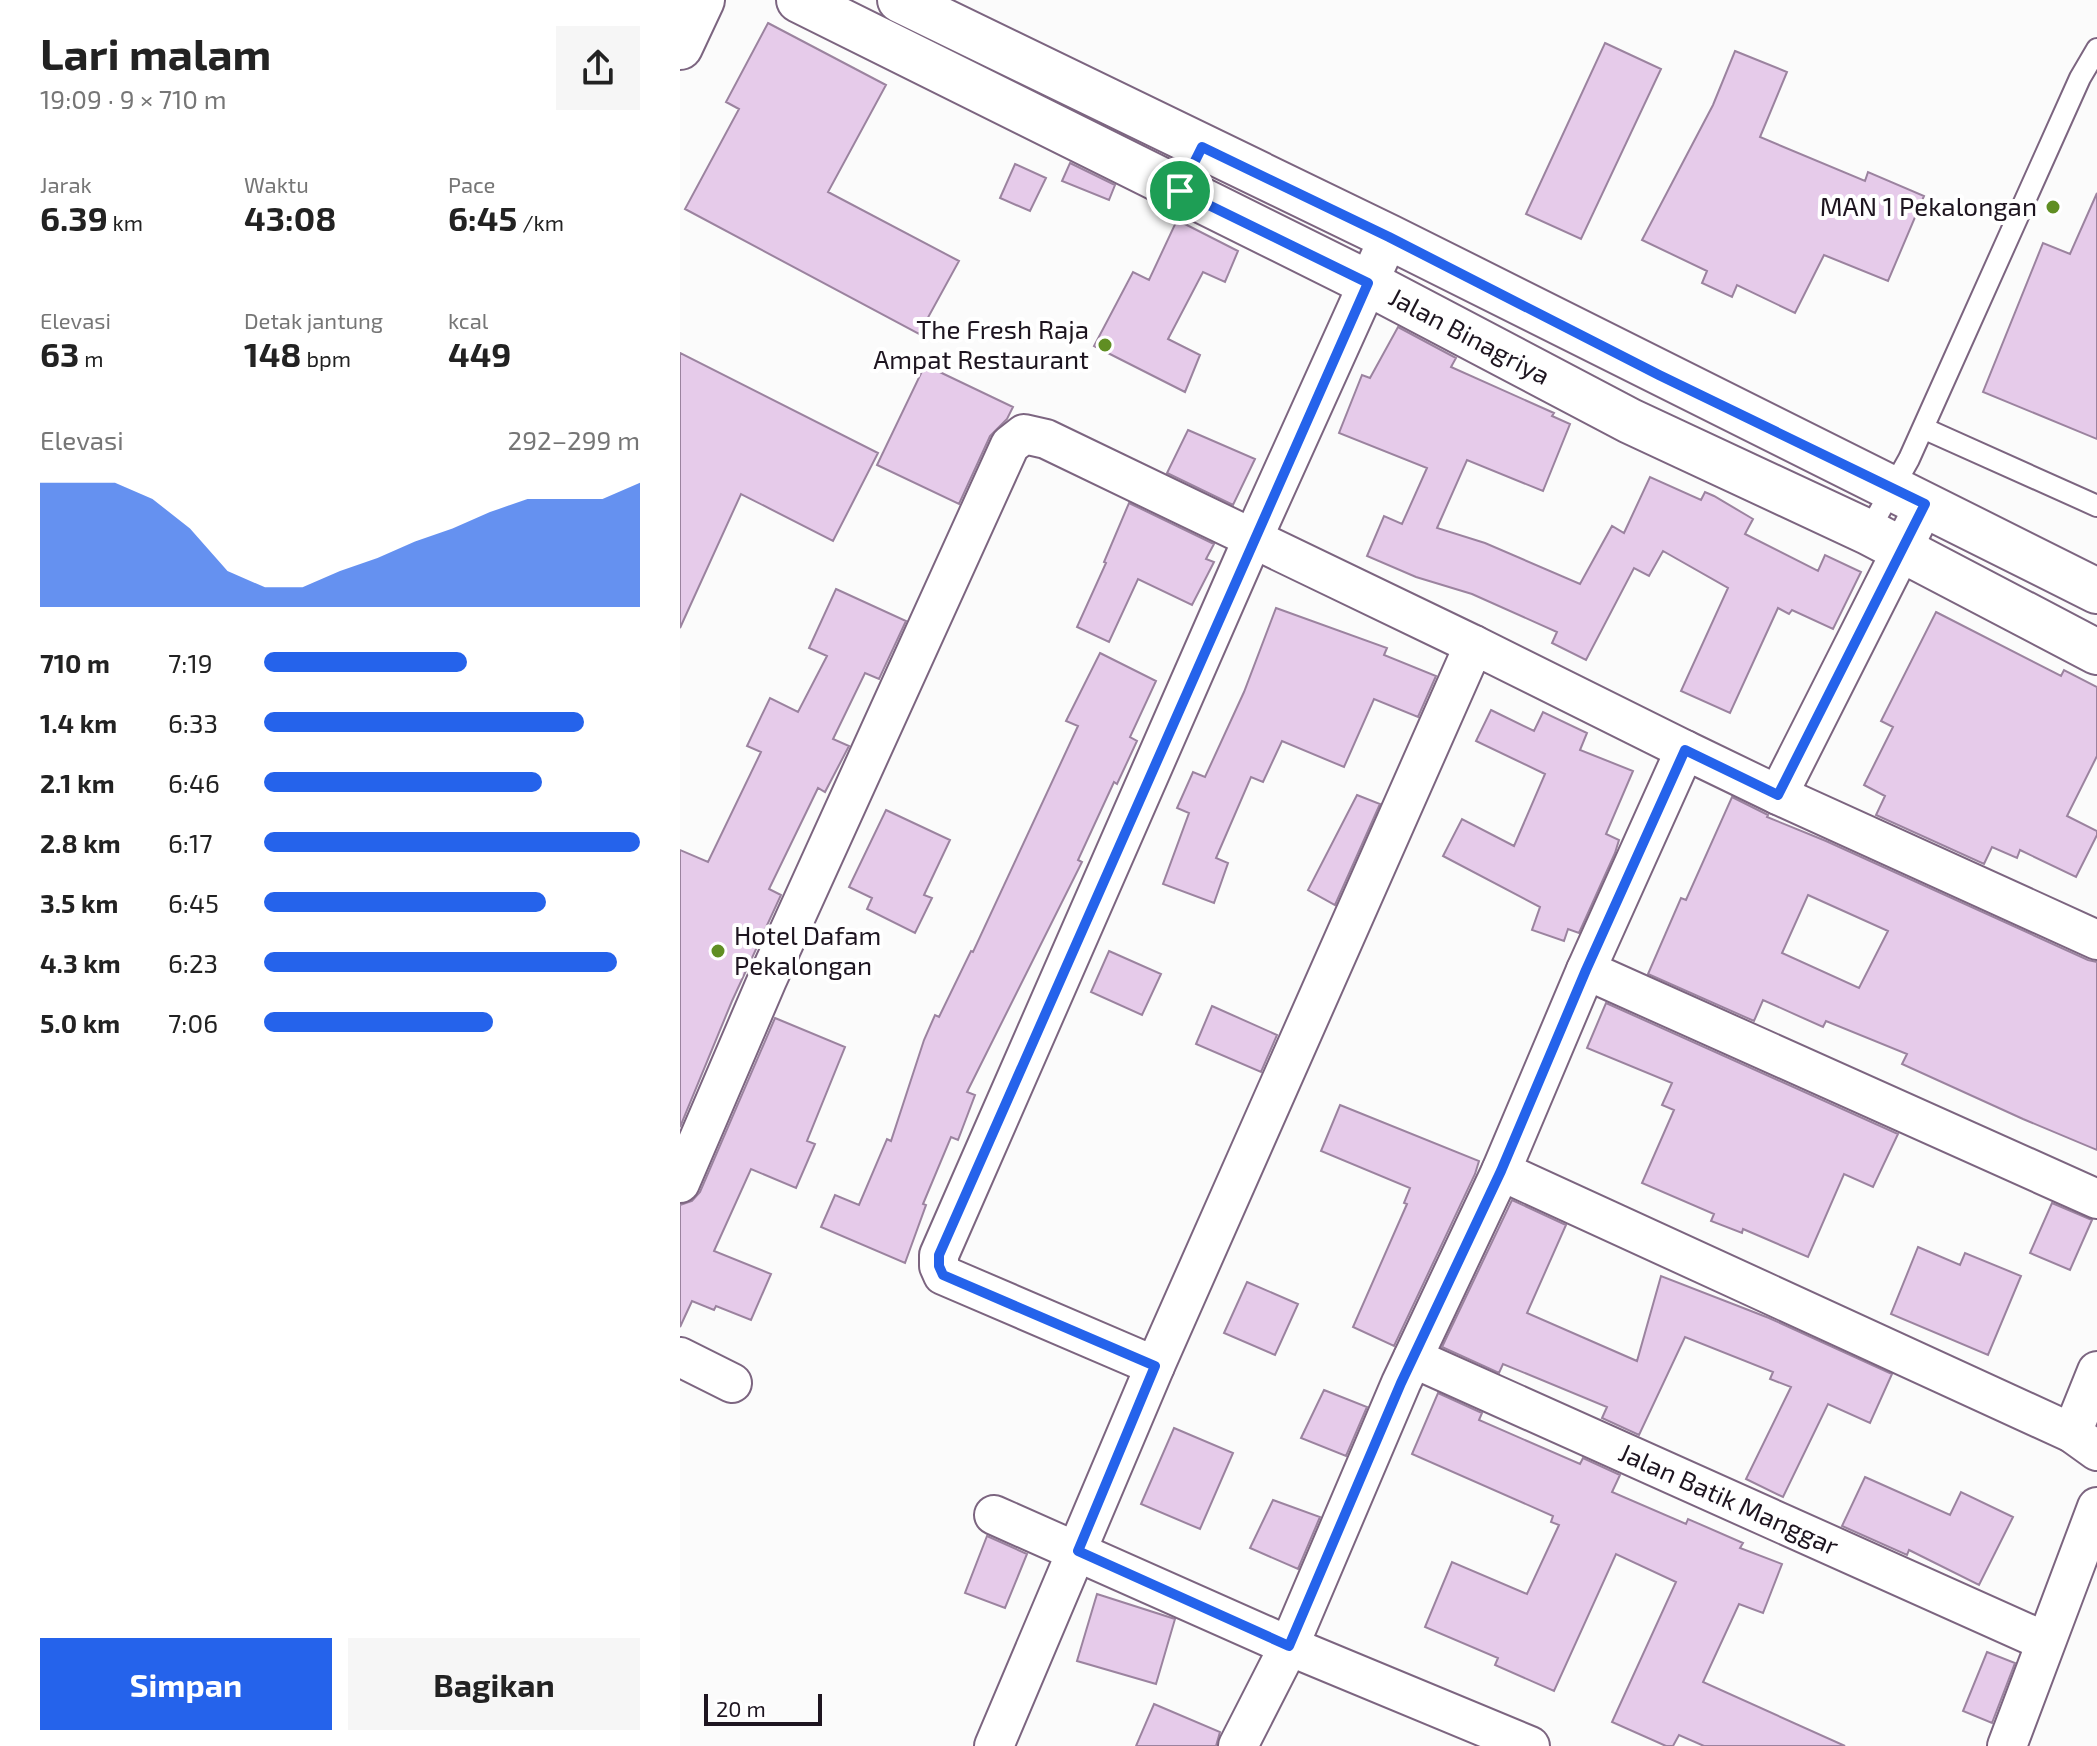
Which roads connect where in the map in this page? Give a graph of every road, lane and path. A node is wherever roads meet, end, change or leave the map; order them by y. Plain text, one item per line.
1 (702, 0) edge
2 (799, 0) edge
3 (900, 0) edge
4 (680, 47) edge
5 (2097, 49) edge
6 (1202, 147) junction
7 (1180, 191) junction
8 (1389, 237) junction
9 (1368, 283) junction
10 (1659, 375) junction
11 (1630, 421) junction
12 (1923, 428) junction
13 (1907, 482) junction
14 (2097, 506) edge
15 (1253, 538) junction
16 (1885, 542) junction
17 (2097, 591) edge
18 (1474, 645) junction
19 (2097, 652) edge
20 (1685, 750) junction
21 (1778, 795) junction
22 (2097, 940) edge
23 (1586, 970) junction
24 (1501, 1171) junction
25 (680, 1183) edge
26 (2097, 1199) edge
27 (680, 1357) edge
28 (1413, 1358) junction
29 (1155, 1366) junction
30 (2097, 1371) edge
31 (732, 1383) dead end
32 (2084, 1442) edge
33 (2097, 1507) edge
34 (994, 1515) dead end
35 (1078, 1551) junction
36 (2044, 1641) junction
37 (1289, 1646) junction
38 (1511, 1742) edge
39 (994, 1746) edge
40 (1238, 1746) edge
41 (2007, 1746) edge

1 - 4 street
2 - 7 street, Jalan Binagriya
3 - 6 street, Jalan Binagriya
5 - 12 lane
6 - 7 street
6 - 8 street, Jalan Binagriya
7 - 9 street, Jalan Binagriya
8 - 9 street
8 - 10 street, Jalan Binagriya
9 - 11 street, Jalan Binagriya
9 - 15 street
10 - 11 street
10 - 13 street, Jalan Binagriya
11 - 16 street, Jalan Binagriya
12 - 13 lane
12 - 14 lane
13 - 16 street
13 - 17 street, Jalan Binagriya
15 - 18 street
15 - 25 street
15 - 29 street
16 - 19 street, Jalan Binagriya
16 - 21 street
18 - 20 street
18 - 29 street
20 - 21 street
20 - 23 street
21 - 22 street
23 - 24 street
23 - 26 street
24 - 28 street
24 - 32 street
27 - 31 street
28 - 36 street, Jalan Batik Manggar
28 - 37 street
29 - 35 street
30 - 32 street
33 - 36 street
34 - 35 street
35 - 37 street
35 - 39 street
36 - 41 street
37 - 38 street
37 - 40 street

